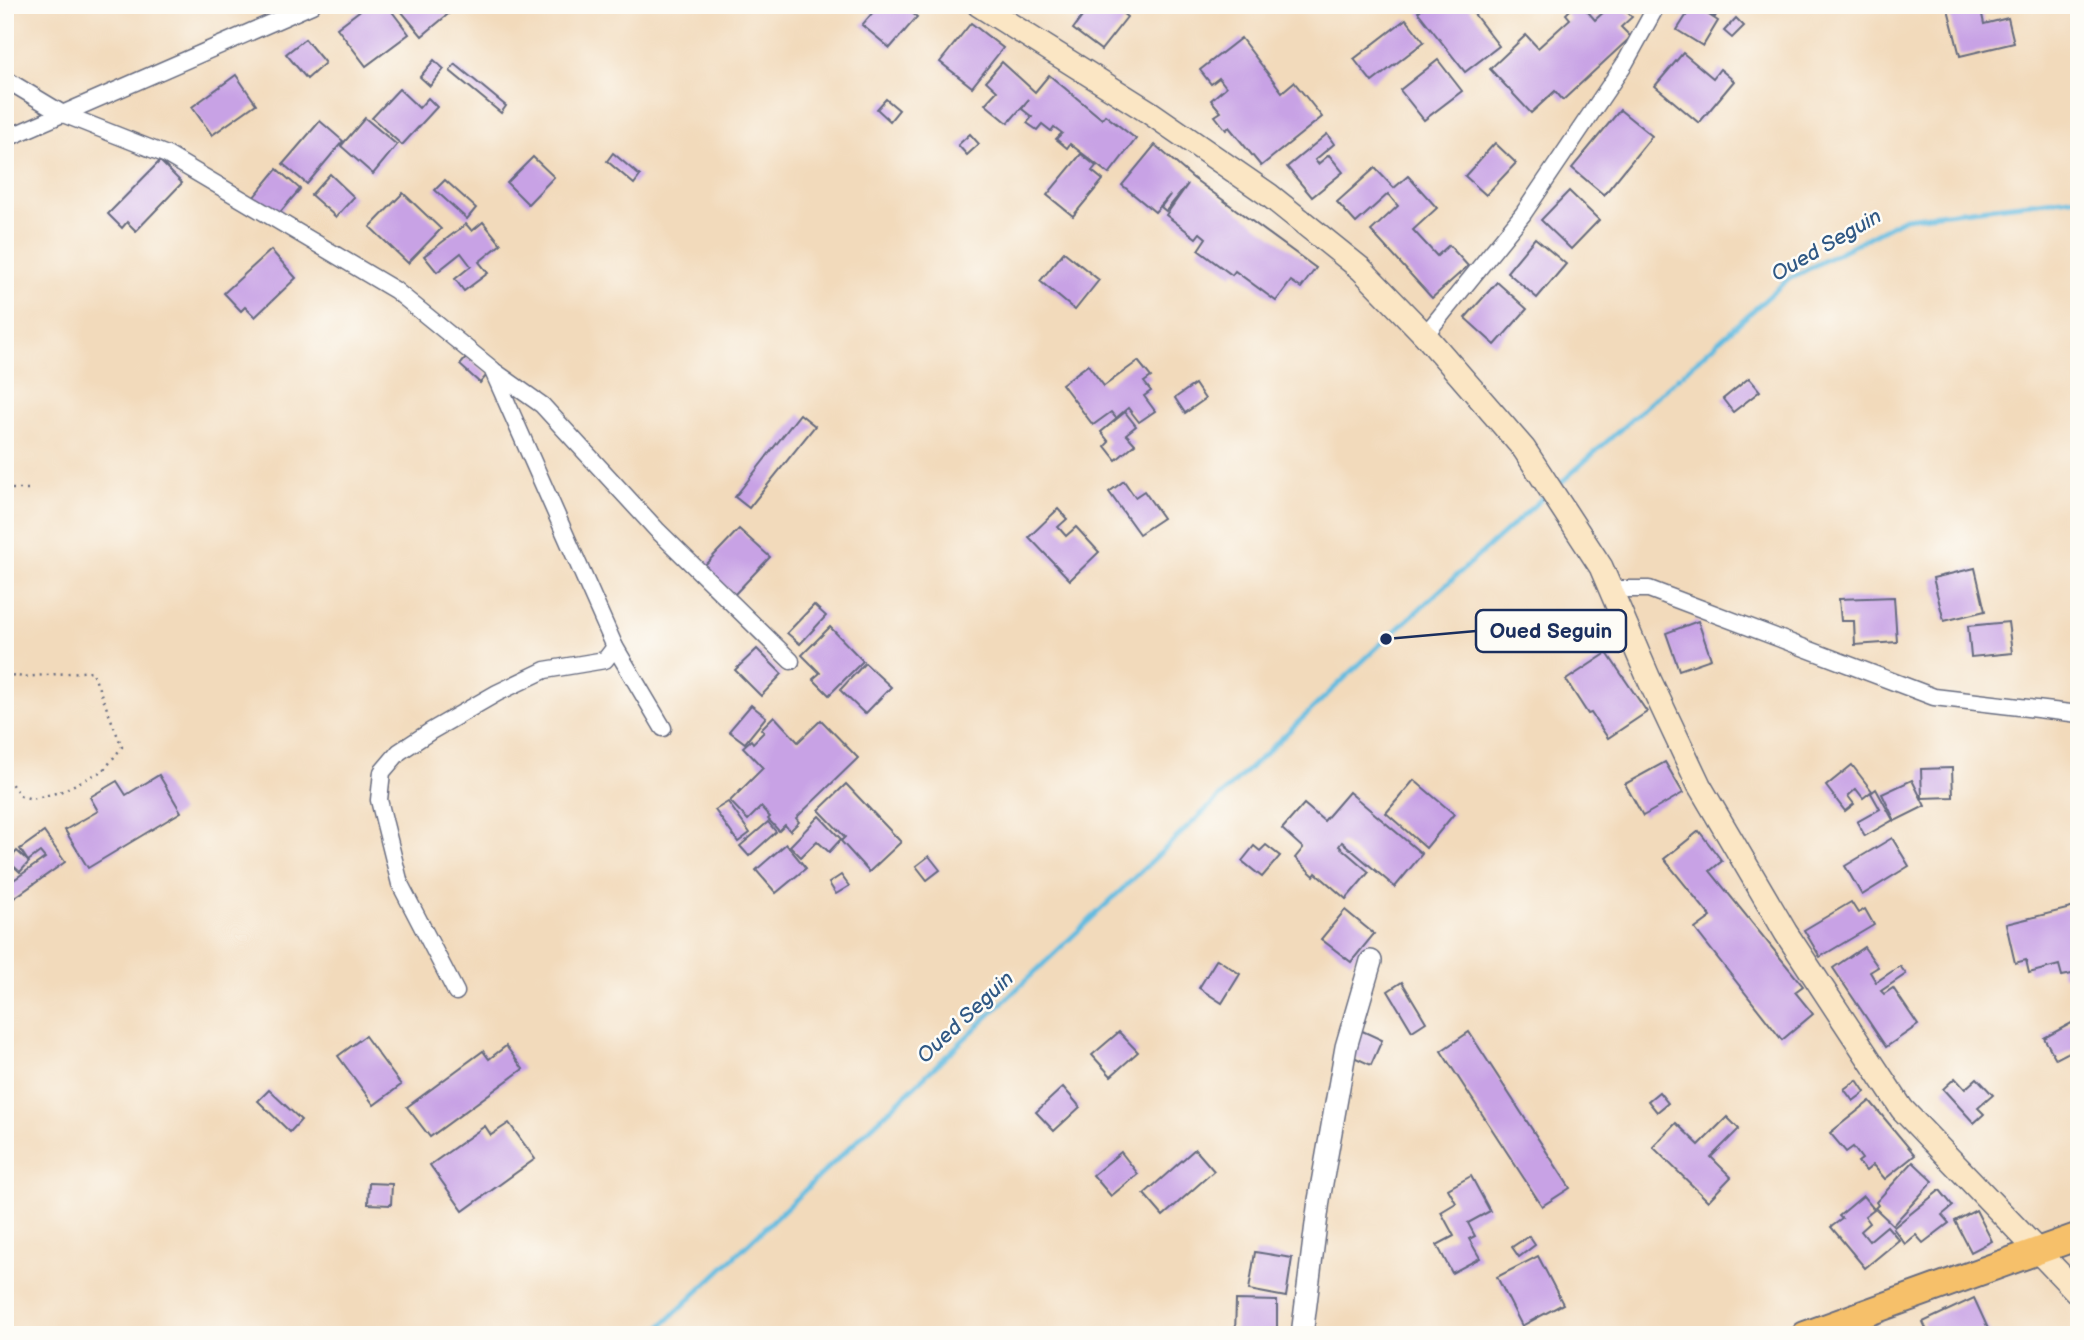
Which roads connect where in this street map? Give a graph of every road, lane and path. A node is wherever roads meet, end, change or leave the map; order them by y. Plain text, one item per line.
1 (312, 5) edge
2 (979, 5) edge
3 (1657, 5) edge
4 (5, 79) edge
5 (63, 114) junction
6 (5, 139) edge
7 (1425, 335) junction
8 (492, 369) junction
9 (5, 488) edge
10 (27, 489) dead end
11 (1611, 589) junction
12 (615, 647) junction
13 (791, 661) dead end
14 (5, 674) edge
15 (2079, 714) edge
16 (663, 728) dead end
17 (5, 776) edge
18 (1371, 961) dead end
19 (456, 992) dead end
20 (2079, 1236) edge
21 (2037, 1251) junction
22 (2079, 1294) edge
23 (1302, 1335) edge
24 (1805, 1335) edge

1 - 5 street
2 - 7 main road
3 - 7 street
4 - 5 street
5 - 6 street
5 - 8 street
7 - 11 main road
8 - 12 street
8 - 13 street
9 - 10 path
11 - 15 street
11 - 21 main road
12 - 16 street
12 - 19 street
14 - 17 path
18 - 23 street
20 - 21 main road
21 - 22 main road
21 - 24 main road

